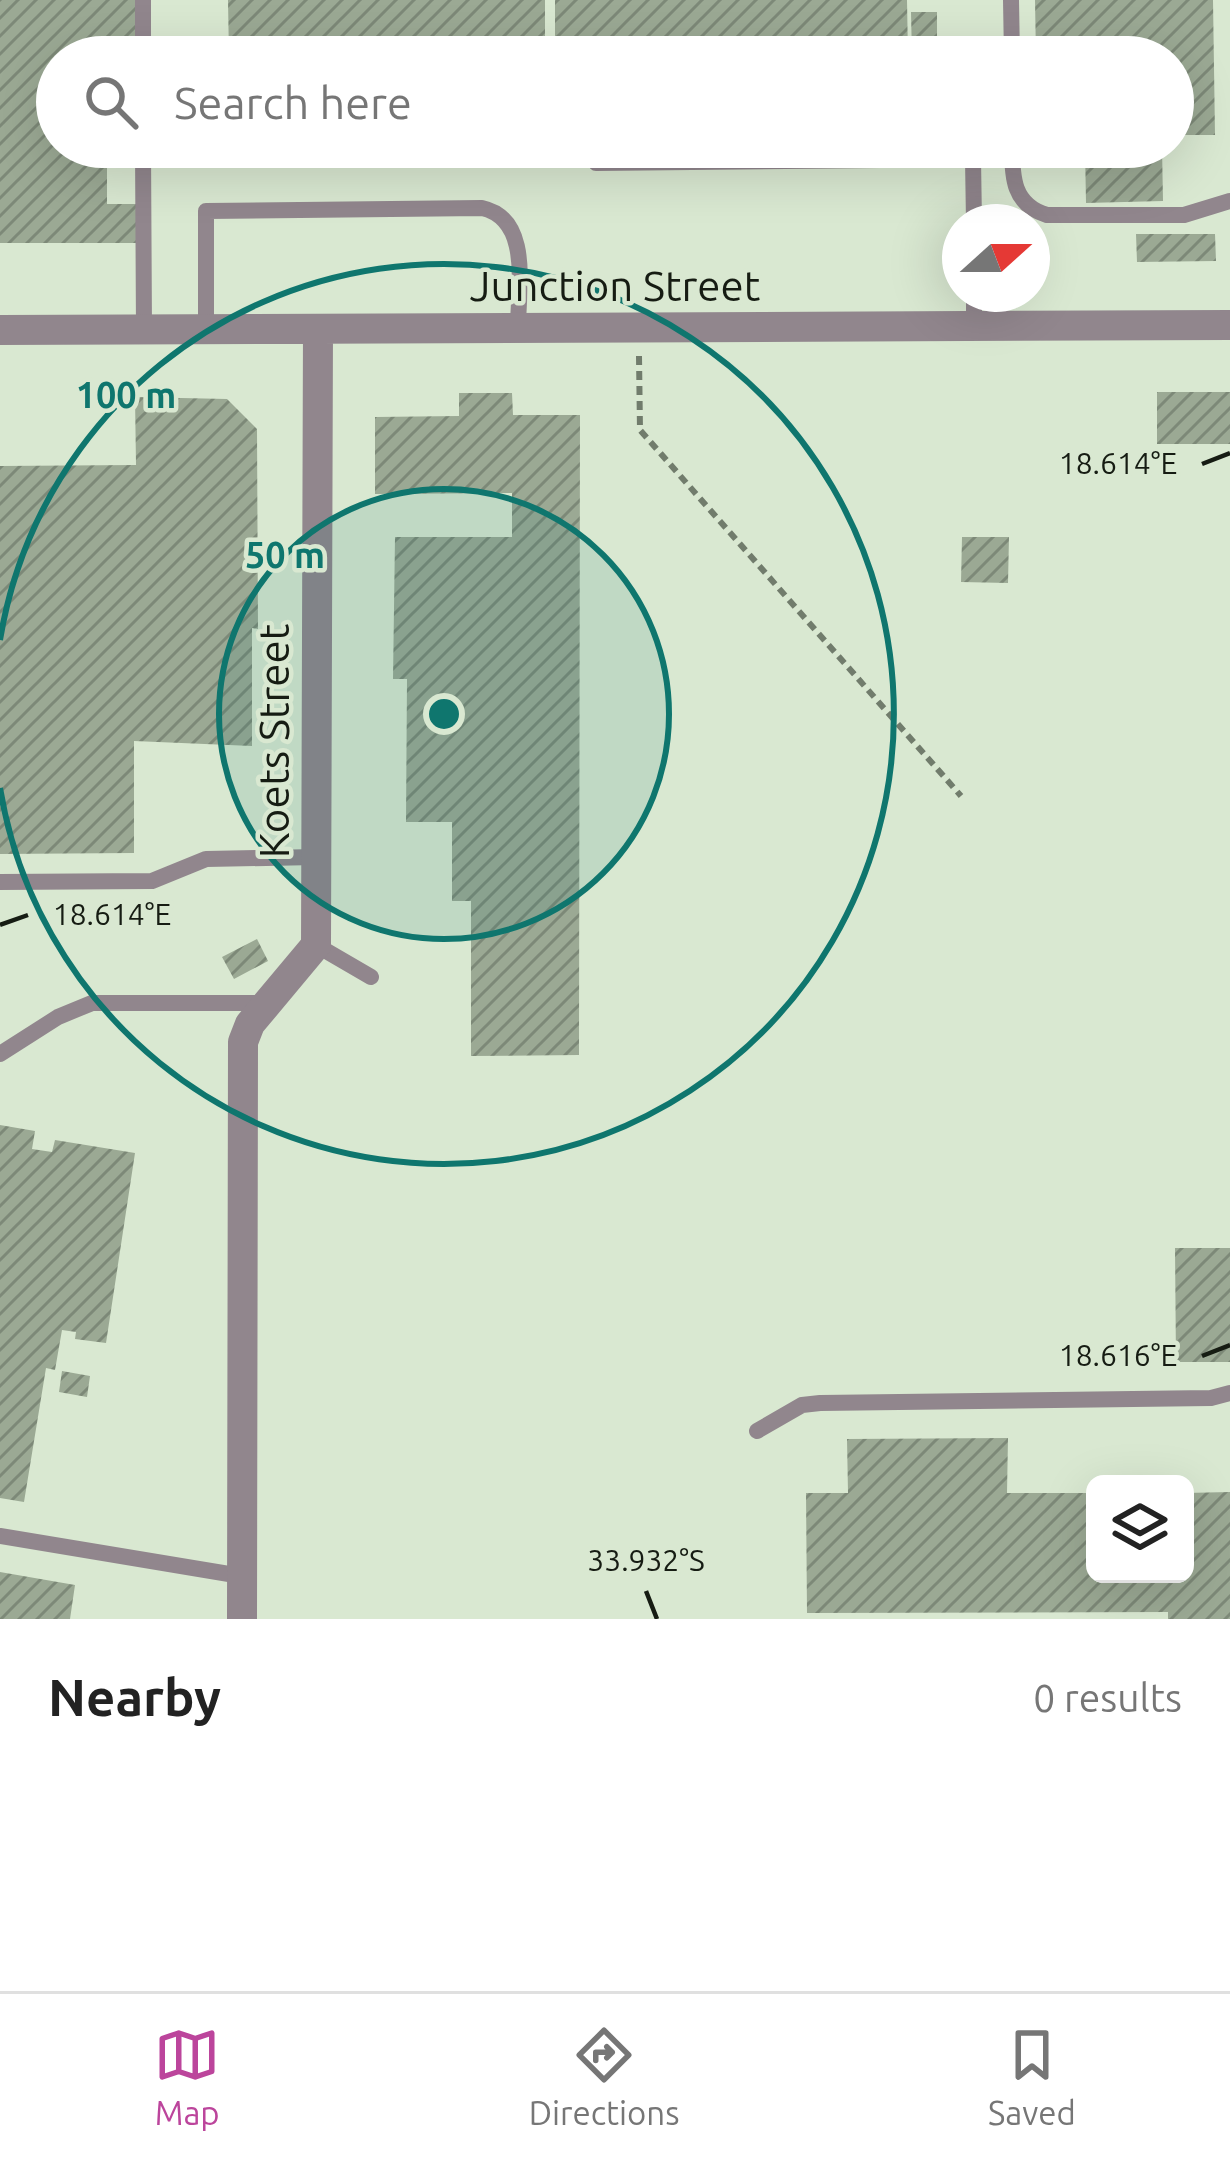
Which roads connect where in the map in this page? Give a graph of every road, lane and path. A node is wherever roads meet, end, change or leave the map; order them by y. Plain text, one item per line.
1 (143, 0) edge
2 (1011, 0) edge
3 (143, 36) edge
4 (1012, 36) edge
5 (143, 168) edge
6 (973, 168) edge
7 (1012, 168) edge
8 (1230, 201) edge
9 (974, 204) edge
10 (974, 312) edge
11 (1230, 325) edge
12 (974, 327) junction
13 (518, 328) junction
14 (639, 328) junction
15 (144, 329) junction
16 (206, 329) junction
17 (318, 329) junction
18 (0, 330) edge
19 (962, 796) dead end
20 (316, 857) junction
21 (0, 882) edge
22 (316, 945) junction
23 (371, 977) dead end
24 (268, 1003) junction
25 (0, 1054) edge
26 (1230, 1393) edge
27 (757, 1430) dead end
28 (0, 1536) edge
29 (242, 1576) junction
30 (242, 1619) edge

1 - 3 lane
2 - 4 lane
5 - 15 lane
6 - 9 lane
7 - 8 lane
10 - 12 lane
11 - 12 street, Junction Street
12 - 14 street, Junction Street
13 - 14 street, Junction Street
13 - 16 lane
13 - 17 street, Junction Street
14 - 19 path
15 - 16 street, Junction Street
15 - 18 street, Junction Street
16 - 17 street, Junction Street
17 - 20 street, Koets Street
20 - 21 lane
20 - 22 street, Koets Street
22 - 23 lane
22 - 24 street
24 - 25 lane
24 - 29 street
26 - 27 lane
28 - 29 lane
29 - 30 street

